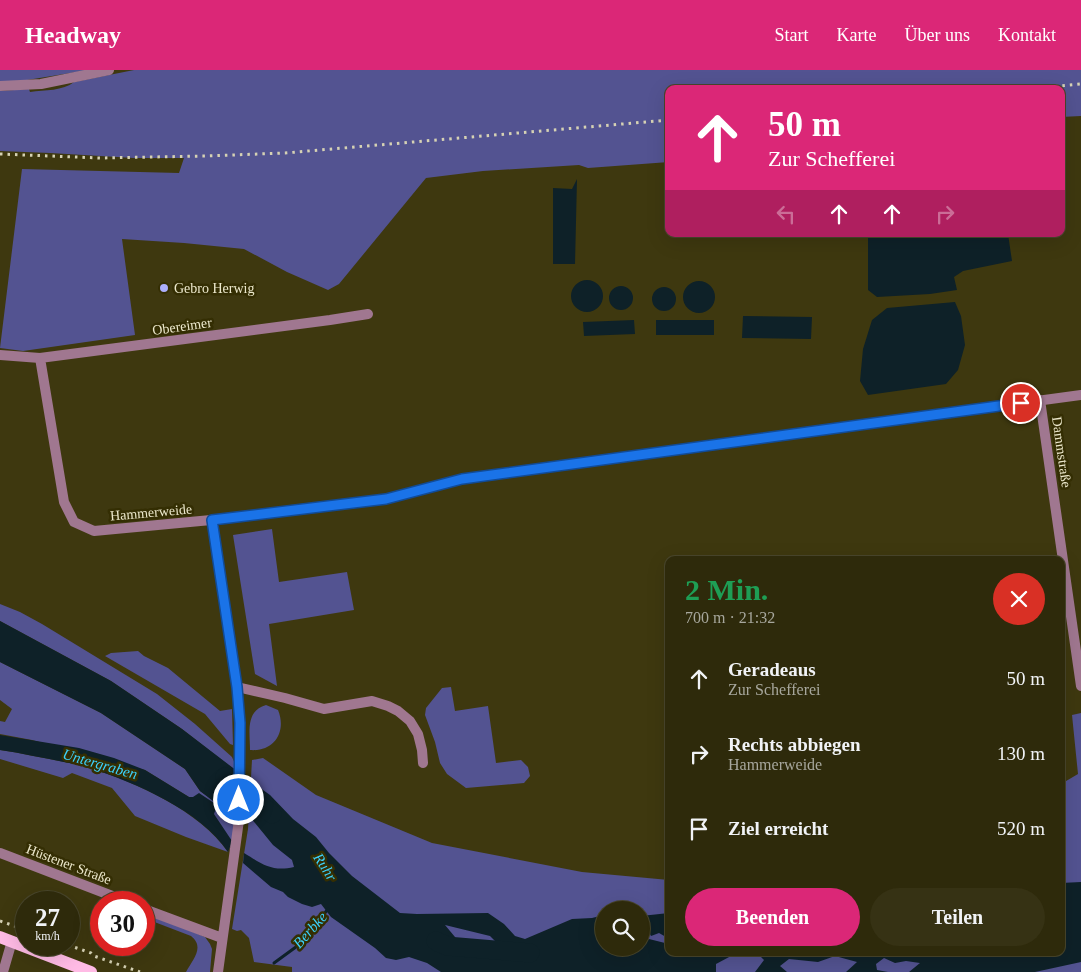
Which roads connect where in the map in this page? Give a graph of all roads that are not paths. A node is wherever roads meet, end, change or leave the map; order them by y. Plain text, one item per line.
1 (109, 70) edge
2 (0, 86) edge
3 (368, 314) dead end
4 (0, 356) edge
5 (40, 358) junction
6 (1081, 396) edge
7 (1040, 400) junction
8 (212, 520) junction
9 (1062, 556) edge
10 (1065, 574) edge
11 (1081, 686) edge
12 (237, 687) junction
13 (423, 764) dead end
14 (0, 853) edge
15 (99, 891) edge
16 (155, 912) edge
17 (222, 938) junction
18 (6, 939) edge
19 (3, 972) edge
20 (91, 972) edge
21 (218, 972) edge

1 - 2 street
3 - 5 street, Obereimer
4 - 5 street, Obereimer
5 - 8 street, Hammerweide
6 - 7 street, Hammerweide
7 - 8 street, Hammerweide
7 - 9 street, Dammstraße
8 - 12 street
10 - 11 street, Dammstraße
12 - 13 street
12 - 17 street
14 - 15 street, Hüstener Straße
16 - 17 street
17 - 21 street
18 - 19 street
18 - 20 main road

